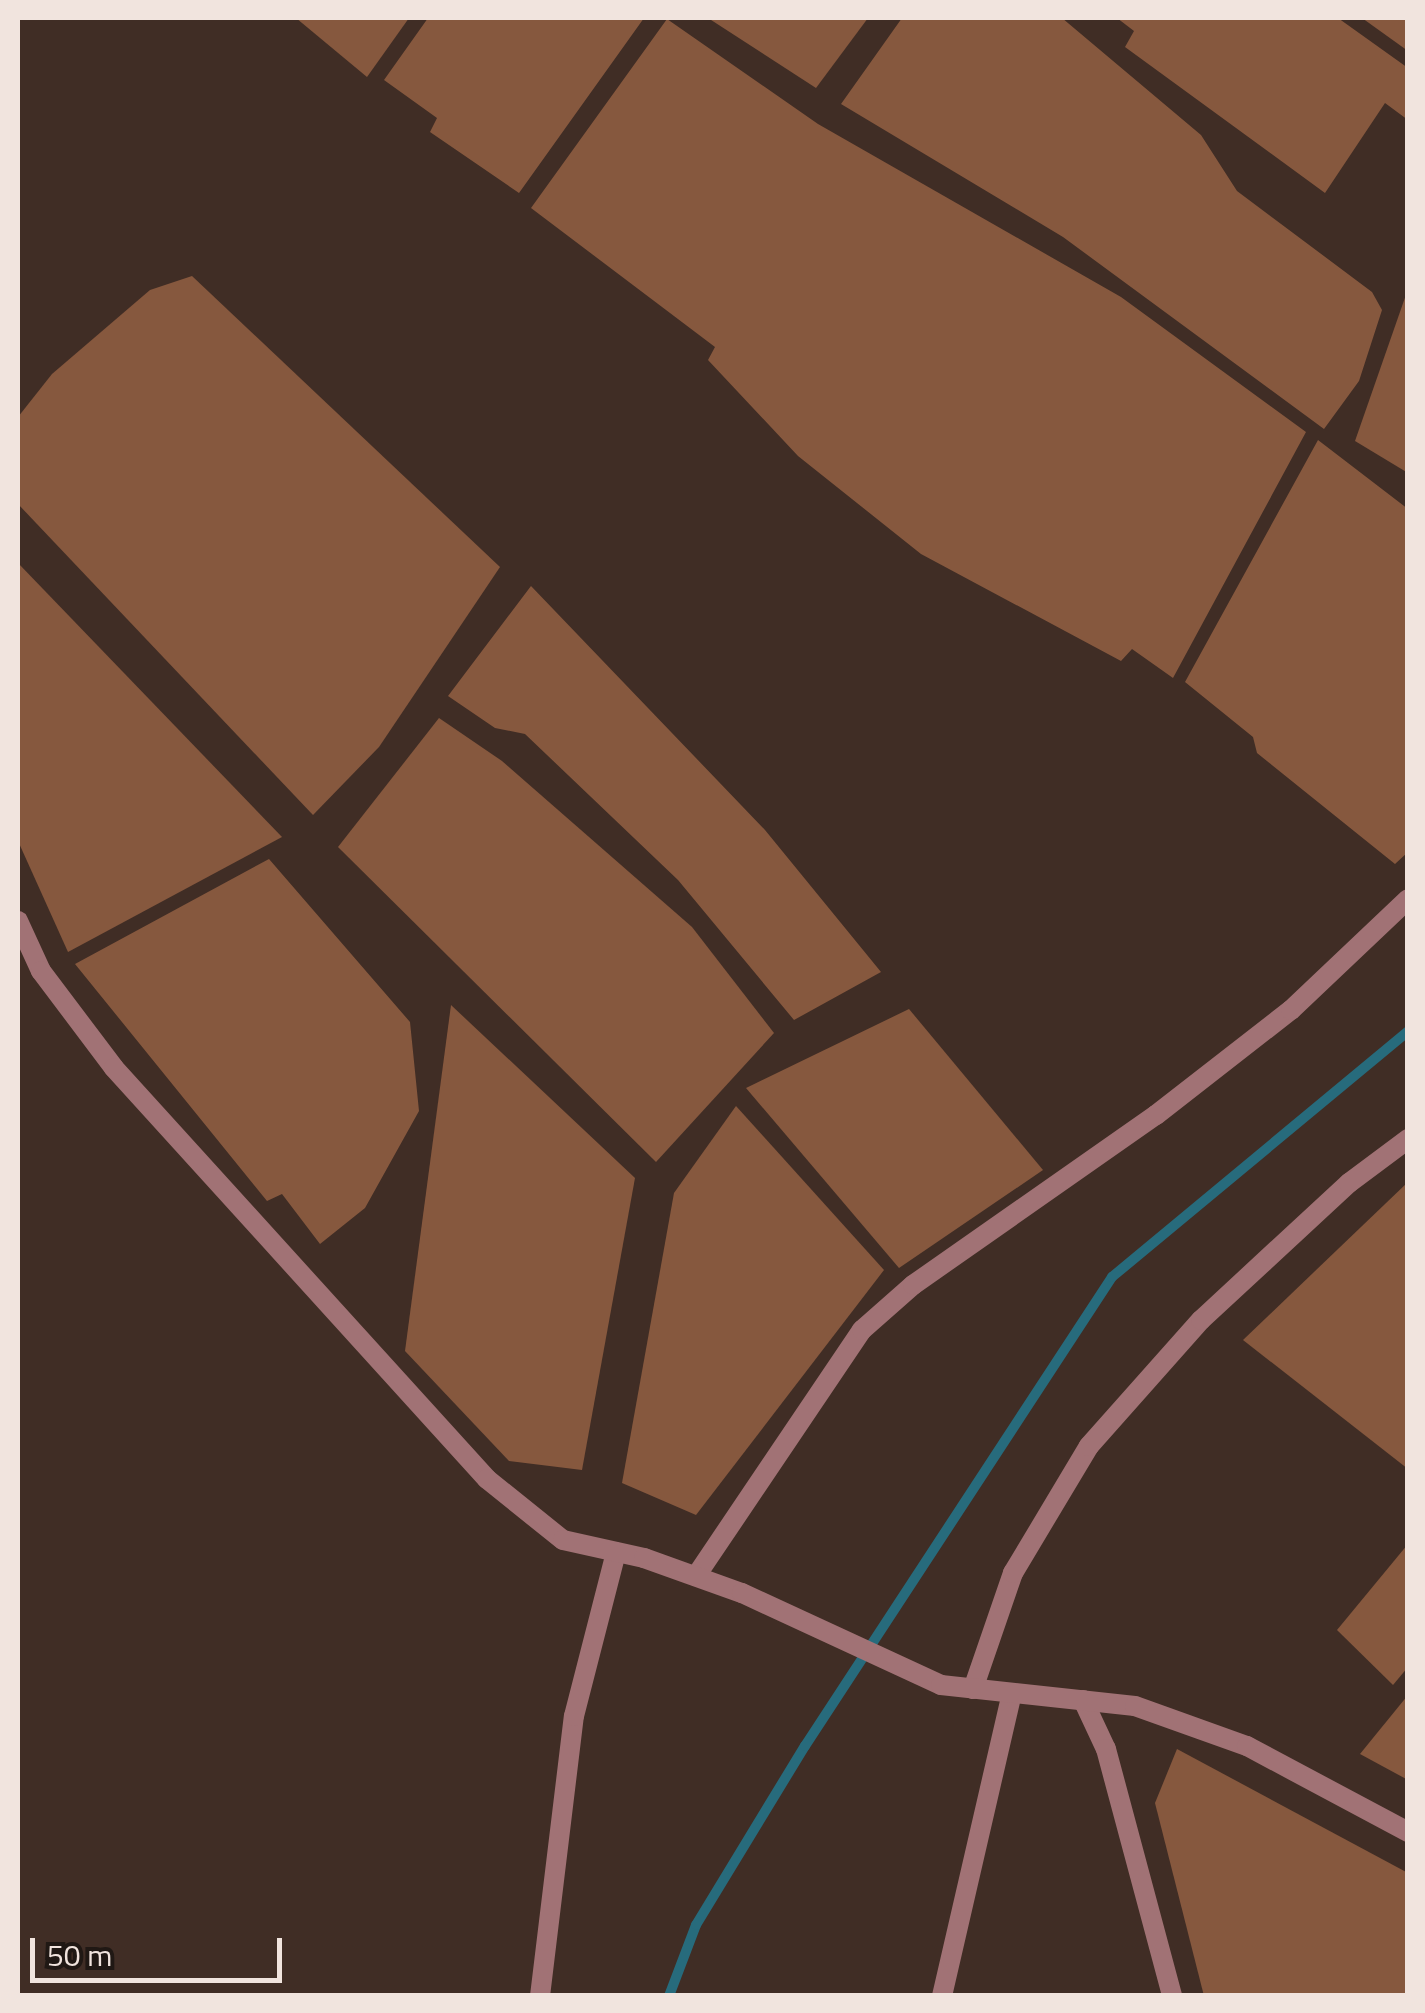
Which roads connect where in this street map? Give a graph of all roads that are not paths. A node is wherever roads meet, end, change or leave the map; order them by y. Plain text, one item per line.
1 (1408, 898) edge
2 (18, 921) edge
3 (1408, 1139) edge
4 (616, 1552) junction
5 (696, 1576) junction
6 (974, 1688) junction
7 (1012, 1692) junction
8 (1083, 1700) junction
9 (1408, 1832) edge
10 (540, 1996) edge
11 (942, 1996) edge
12 (1172, 1996) edge

1 - 5 street
2 - 4 street
3 - 6 street
4 - 5 street
4 - 10 street
5 - 6 street
6 - 7 street
7 - 8 street
7 - 11 street
8 - 9 street
8 - 12 street

